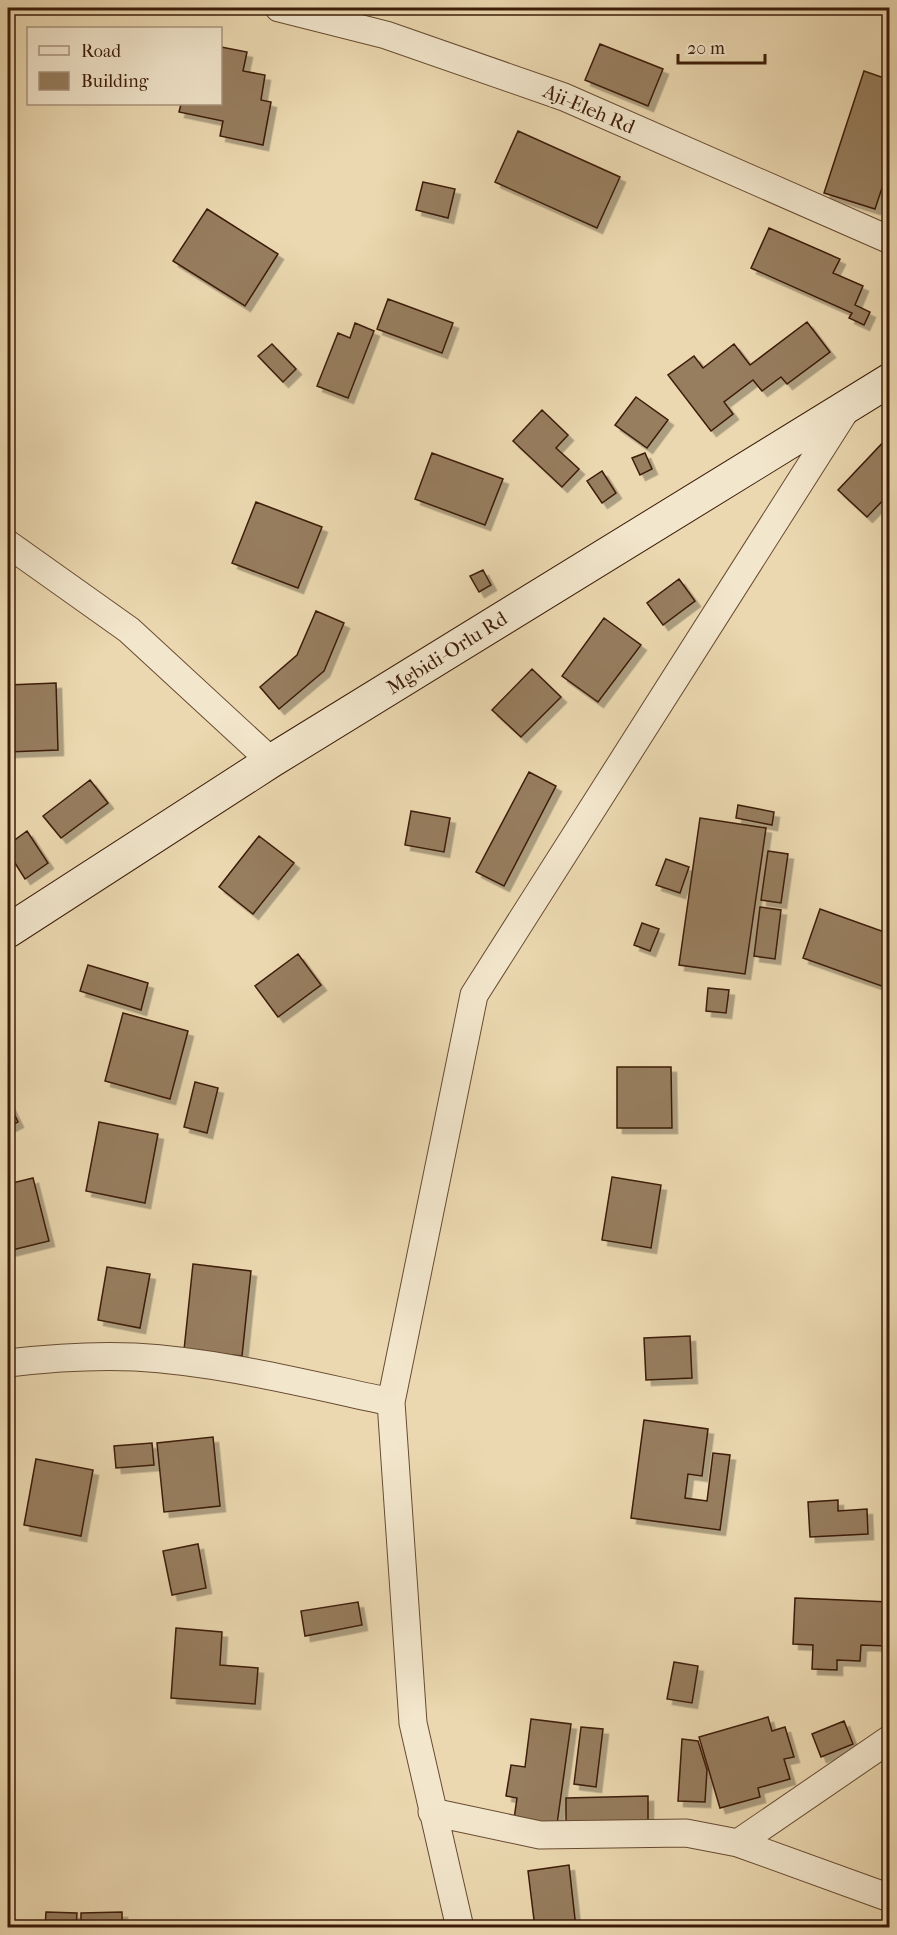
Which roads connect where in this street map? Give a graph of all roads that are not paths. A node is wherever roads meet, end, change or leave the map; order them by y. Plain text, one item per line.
1 (279, 8) edge
2 (890, 240) edge
3 (890, 380) edge
4 (847, 407) junction
5 (8, 544) edge
6 (271, 761) junction
7 (8, 931) edge
8 (8, 1363) edge
9 (391, 1402) junction
10 (890, 1739) edge
11 (432, 1812) junction
12 (738, 1843) junction
13 (890, 1898) edge
14 (460, 1928) edge

1 - 2 street, Aji-Eleh Rd
3 - 4 main road, Mgbidi-Orlu Rd
4 - 6 main road, Mgbidi-Orlu Rd
4 - 9 street
5 - 6 street
6 - 7 main road, Mgbidi-Orlu Rd
8 - 9 street
9 - 11 street
10 - 12 street
11 - 12 street
11 - 14 street
12 - 13 street

